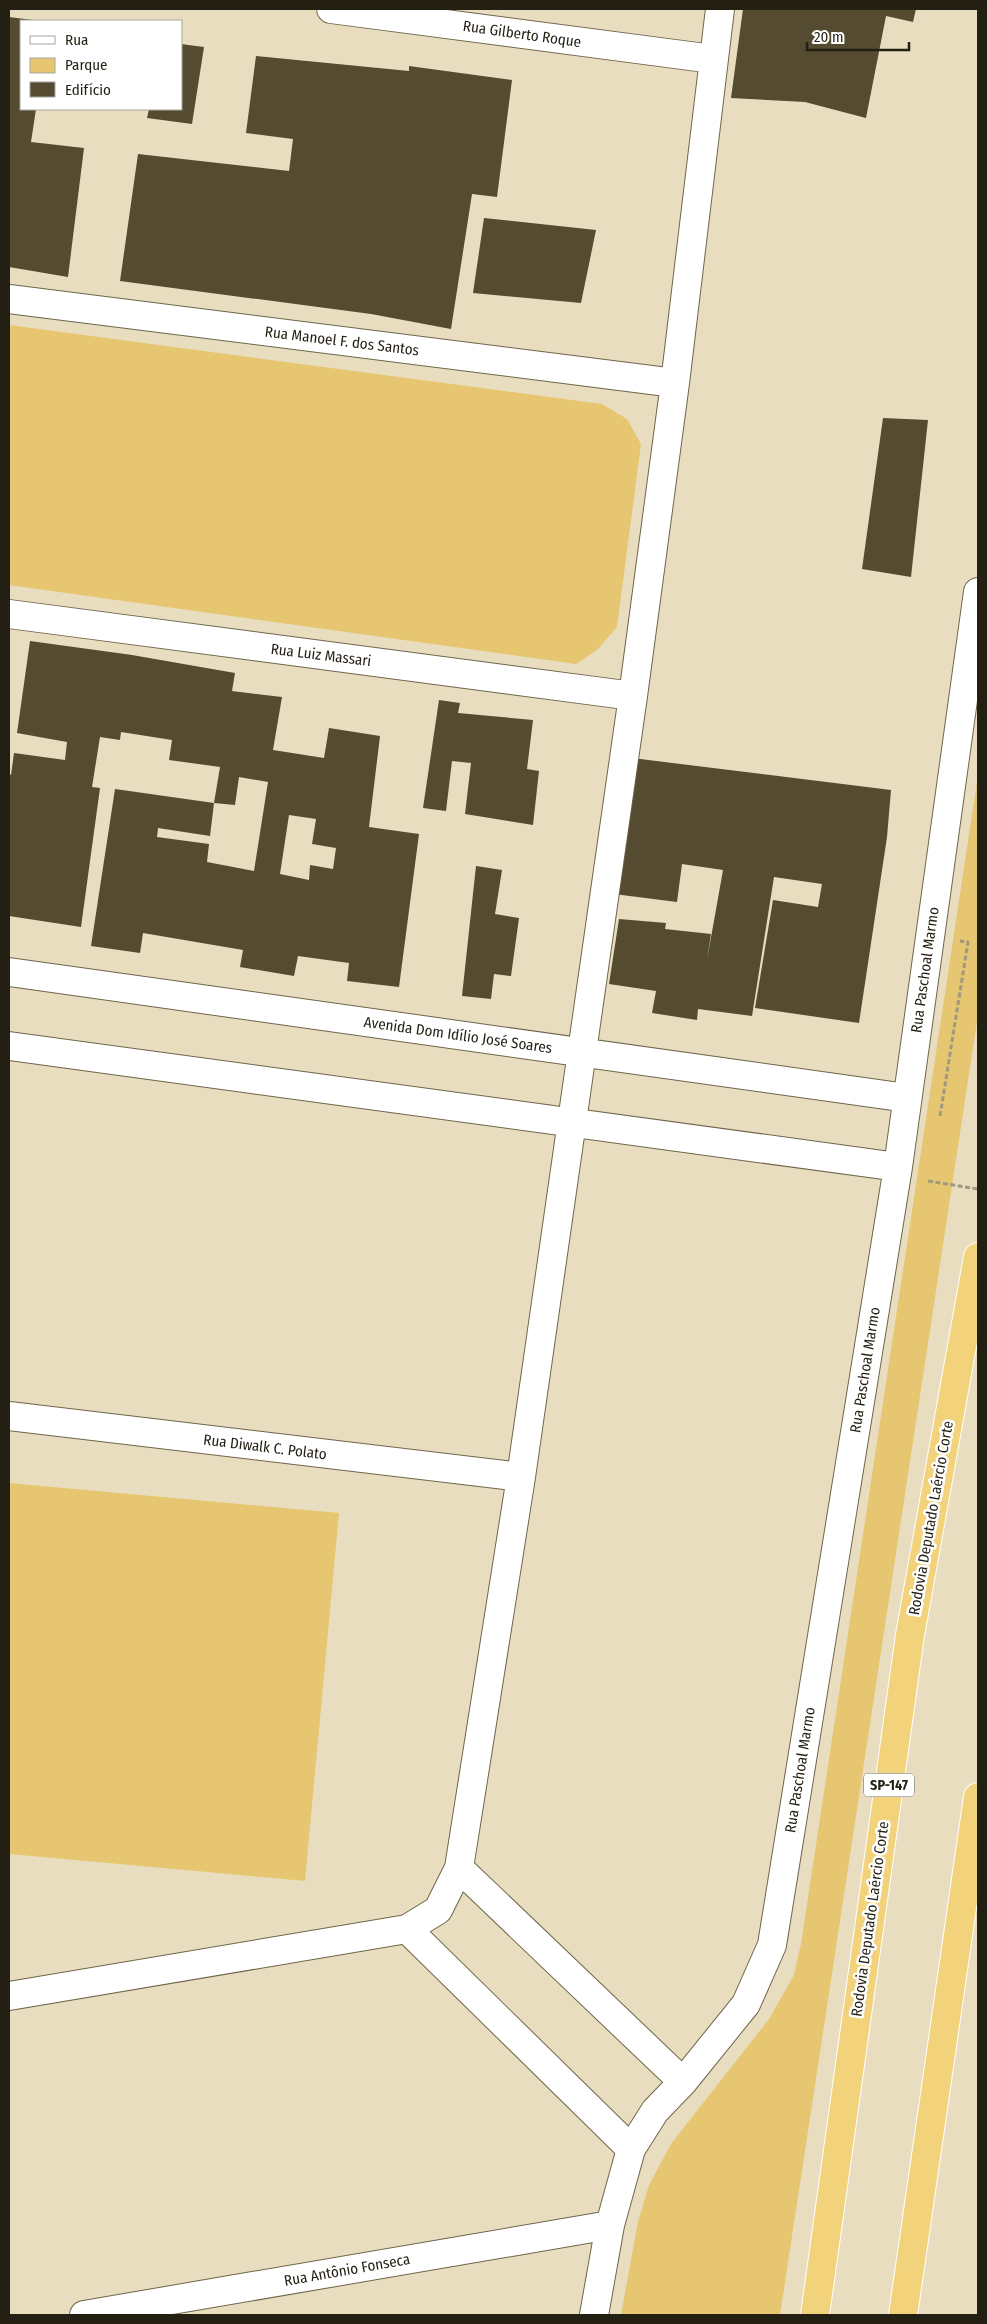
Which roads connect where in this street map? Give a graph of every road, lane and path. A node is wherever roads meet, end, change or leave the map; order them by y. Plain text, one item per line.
1 (331, 9) edge
2 (720, 9) edge
3 (713, 60) junction
4 (9, 299) edge
5 (675, 383) junction
6 (978, 592) edge
7 (9, 614) edge
8 (633, 696) junction
9 (9, 972) edge
10 (959, 1007) dead end
11 (9, 1046) edge
12 (582, 1052) junction
13 (907, 1098) junction
14 (572, 1122) junction
15 (938, 1124) dead end
16 (898, 1167) junction
17 (930, 1172) dead end
18 (978, 1189) edge
19 (978, 1258) edge
20 (9, 1416) edge
21 (521, 1477) junction
22 (978, 1797) edge
23 (458, 1868) junction
24 (407, 1929) junction
25 (9, 1996) edge
26 (683, 2082) junction
27 (631, 2148) junction
28 (610, 2225) junction
29 (84, 2315) edge
30 (594, 2315) edge
31 (815, 2315) edge
32 (903, 2315) edge

1 - 3 street, Rua Gilberto Roque
2 - 3 street
3 - 5 street
4 - 5 street, Rua Manoel F. dos Santos
5 - 8 street
6 - 13 street, Rua Paschoal Marmo
7 - 8 street, Rua Luiz Massari
8 - 12 street
9 - 12 street, Avenida Dom Idílio José Soares
10 - 15 path
11 - 14 street
12 - 13 street, Avenida Dom Idílio José Soares
12 - 14 street
13 - 16 street, Rua Paschoal Marmo
14 - 16 street
14 - 21 street
16 - 26 street, Rua Paschoal Marmo
17 - 18 path
19 - 31 highway, Rodovia Deputado Laércio Corte / SP-147
20 - 21 street, Rua Diwalk C. Polato
21 - 23 street
22 - 32 highway
23 - 24 street
23 - 26 street
24 - 25 street
24 - 27 street
26 - 27 street, Rua Paschoal Marmo
27 - 28 street, Rua Paschoal Marmo
28 - 29 street, Rua Antônio Fonseca
28 - 30 street, Rua Paschoal Marmo

